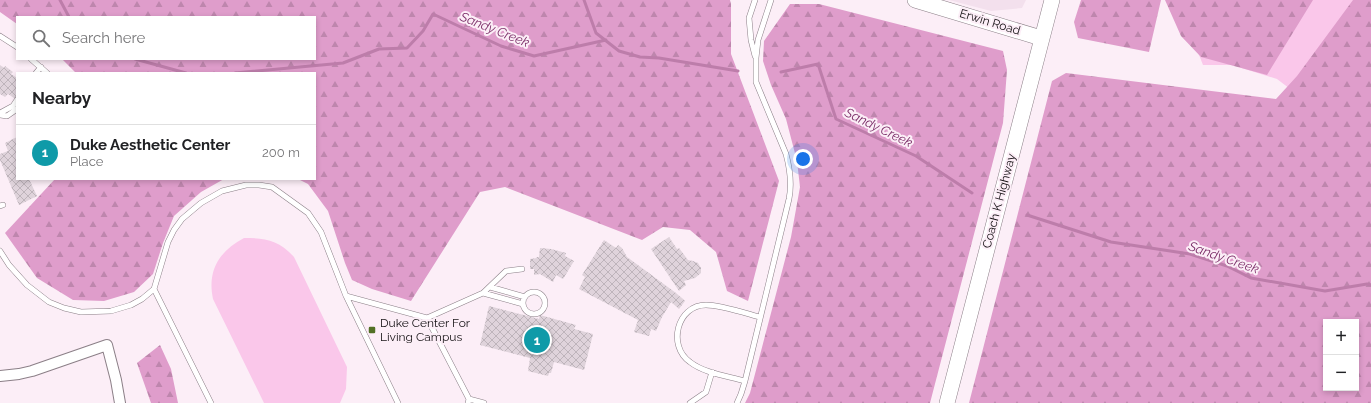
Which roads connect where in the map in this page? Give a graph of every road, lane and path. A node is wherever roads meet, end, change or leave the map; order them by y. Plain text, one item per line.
1 (755, 0) edge
2 (771, 0) edge
3 (915, 0) edge
4 (1052, 0) edge
5 (0, 36) edge
6 (1042, 38) junction
7 (16, 46) edge
8 (756, 58) junction
9 (32, 60) edge
10 (44, 71) edge
11 (16, 102) edge
12 (16, 110) edge
13 (0, 114) edge
14 (0, 251) edge
15 (522, 269) dead end
16 (490, 287) junction
17 (154, 289) junction
18 (483, 293) junction
19 (346, 296) junction
20 (525, 297) junction
21 (523, 304) junction
22 (760, 317) junction
23 (426, 318) junction
24 (712, 372) junction
25 (0, 376) edge
26 (745, 381) junction
27 (469, 401) edge
28 (120, 403) edge
29 (211, 403) edge
30 (398, 403) edge
31 (484, 403) edge
32 (690, 403) edge
33 (737, 403) edge
34 (947, 403) edge

1 - 8 lane
2 - 8 lane
3 - 6 main road, Erwin Road
4 - 6 main road, Coach K Highway
5 - 7 lane
6 - 34 main road, Coach K Highway
8 - 22 lane
9 - 10 lane
11 - 13 lane
12 - 13 lane
14 - 17 lane
15 - 16 lane
16 - 18 lane
16 - 20 lane
17 - 19 lane
17 - 29 lane
18 - 21 lane
18 - 23 lane
19 - 23 lane
19 - 30 lane
20 - 21 lane
20 - 21 lane
22 - 24 lane
22 - 26 lane
23 - 27 lane
24 - 26 lane
24 - 32 lane
25 - 28 street
26 - 33 lane
27 - 31 lane

